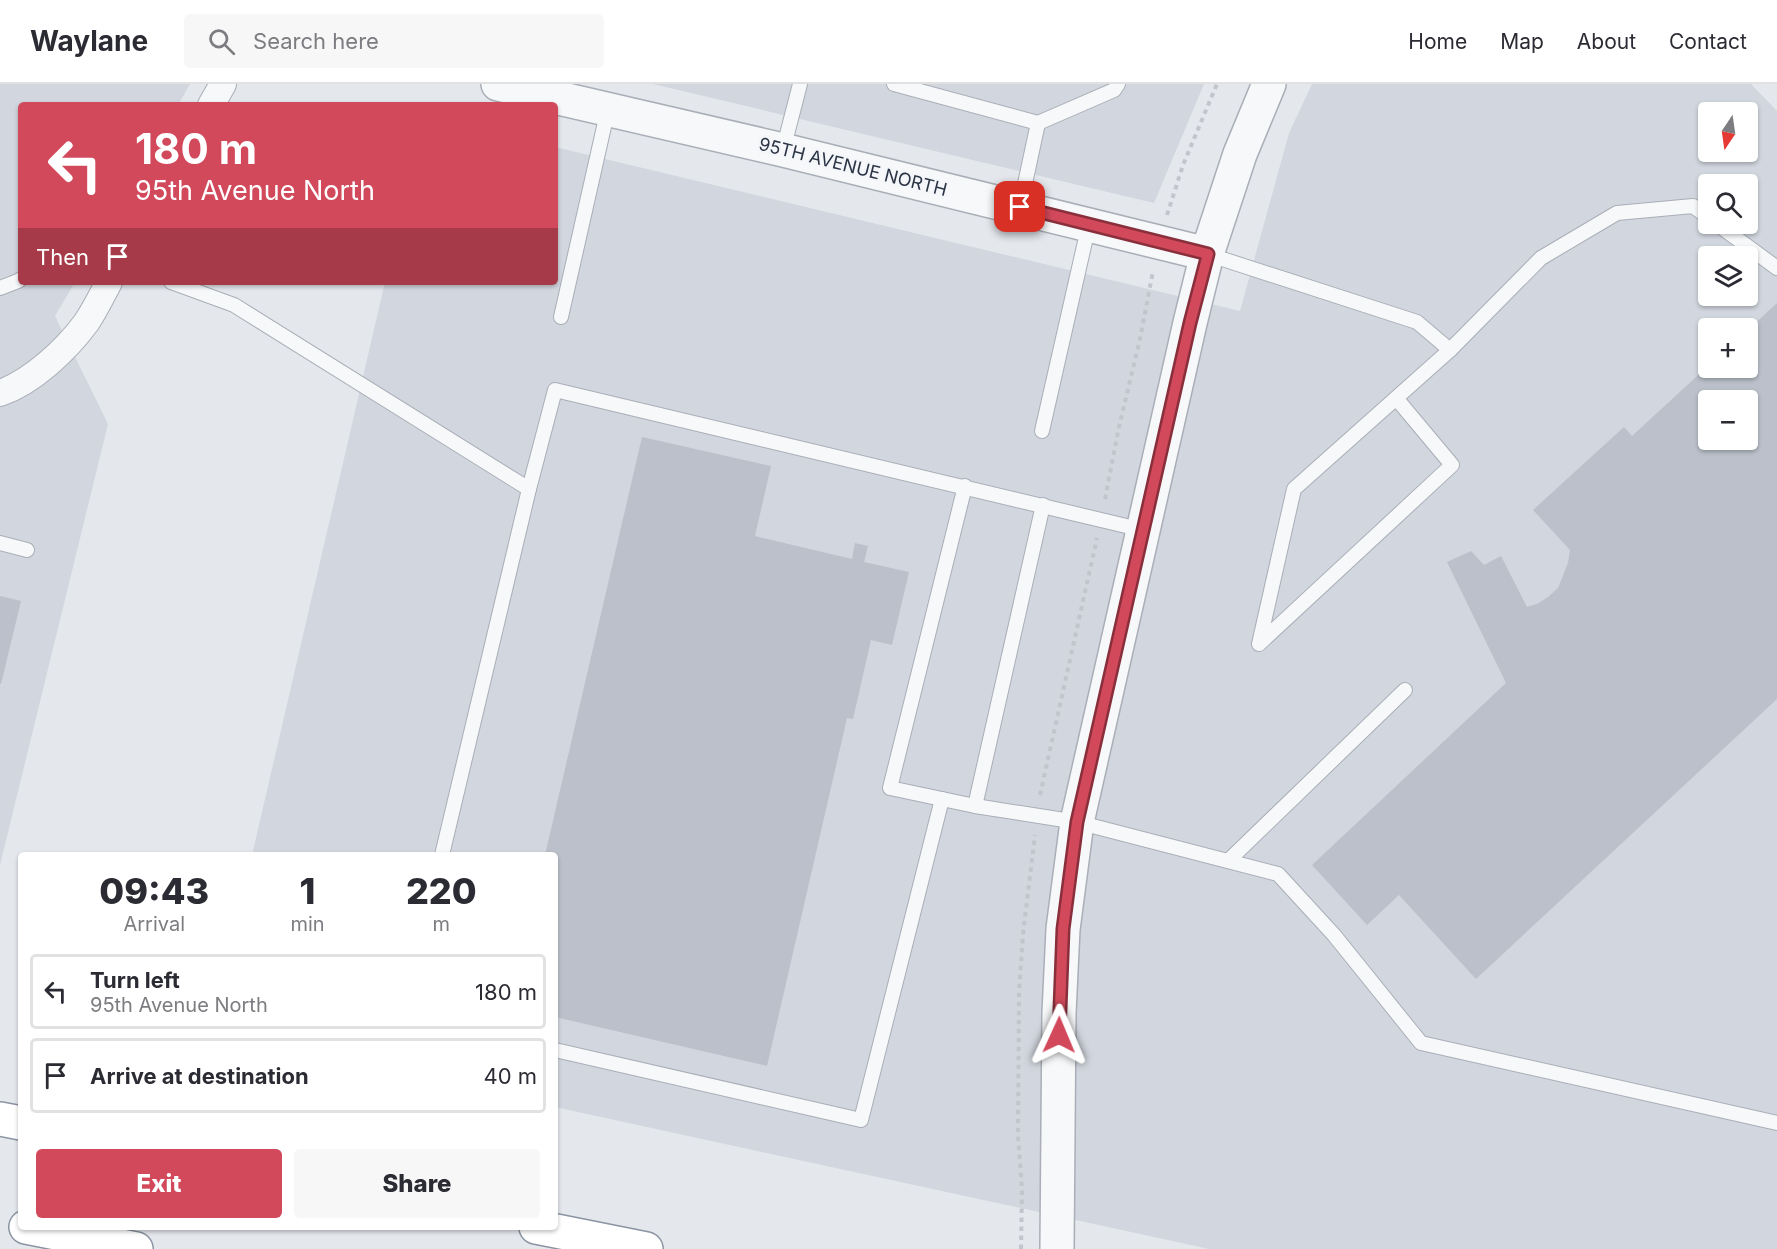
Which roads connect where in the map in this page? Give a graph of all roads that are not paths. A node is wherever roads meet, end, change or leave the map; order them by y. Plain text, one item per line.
1 (223, 84) edge
2 (498, 84) edge
3 (800, 84) edge
4 (894, 84) edge
5 (1118, 84) edge
6 (1269, 84) edge
7 (213, 102) edge
8 (608, 109) junction
9 (1038, 123) junction
10 (783, 150) junction
11 (1020, 207) junction
12 (1698, 210) edge
13 (1089, 224) junction
14 (1731, 234) edge
15 (1208, 254) junction
16 (1777, 268) edge
17 (18, 281) edge
18 (107, 285) edge
19 (179, 285) edge
20 (0, 288) edge
21 (561, 316) dead end
22 (1450, 350) junction
23 (0, 393) edge
24 (1396, 398) junction
25 (1042, 430) dead end
26 (965, 486) junction
27 (529, 489) junction
28 (1042, 505) junction
29 (1143, 530) junction
30 (0, 543) edge
31 (27, 550) dead end
32 (1405, 690) dead end
33 (942, 799) junction
34 (975, 806) junction
35 (1077, 822) junction
36 (443, 852) edge
37 (1228, 861) junction
38 (558, 1051) edge
39 (0, 1119) edge
40 (18, 1122) edge
41 (1777, 1123) edge
42 (0, 1222) edge
43 (18, 1225) edge
44 (41, 1230) edge
45 (551, 1230) edge
46 (1057, 1244) edge
47 (136, 1249) edge
48 (646, 1249) edge

1 - 7 street
2 - 8 street, 95TH AVENUE NORTH
3 - 10 lane
4 - 9 lane
5 - 9 lane
6 - 15 street
8 - 10 street, 95TH AVENUE NORTH
8 - 21 lane
9 - 11 lane
10 - 11 street, 95TH AVENUE NORTH
11 - 13 street, 95TH AVENUE NORTH
12 - 22 lane
13 - 15 street, 95TH AVENUE NORTH
13 - 25 lane
14 - 16 lane
15 - 22 lane
15 - 29 street
17 - 20 lane
18 - 23 street
19 - 27 lane
22 - 24 lane
24 - 24 lane
26 - 27 lane
26 - 28 lane
26 - 33 lane
27 - 36 lane
28 - 29 lane
28 - 34 lane
29 - 35 street
30 - 31 lane
32 - 37 lane
33 - 34 lane
33 - 38 lane
34 - 35 lane
35 - 37 lane
35 - 46 street
37 - 41 lane
39 - 40 highway
42 - 43 highway
44 - 47 highway
45 - 48 highway

